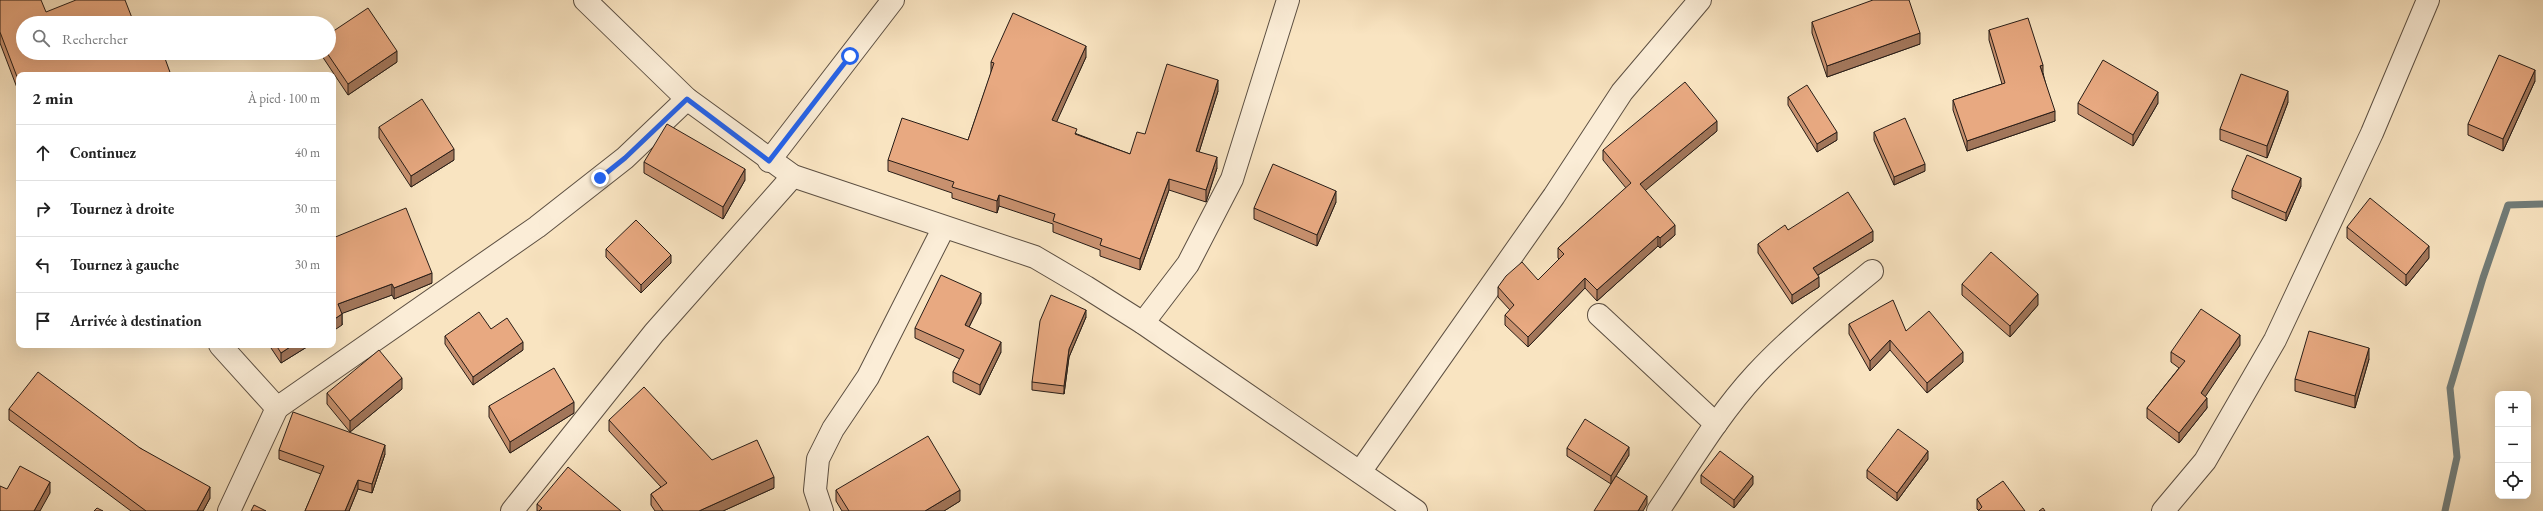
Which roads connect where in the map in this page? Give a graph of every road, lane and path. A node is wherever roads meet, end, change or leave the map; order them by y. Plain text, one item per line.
1 (586, 0) edge
2 (893, 0) edge
3 (1288, 0) edge
4 (1700, 0) edge
5 (2428, 0) edge
6 (687, 99) junction
7 (769, 161) junction
8 (793, 176) junction
9 (943, 229) junction
10 (1872, 270) dead end
11 (1599, 315) dead end
12 (1143, 323) junction
13 (223, 348) edge
14 (277, 408) junction
15 (1716, 424) junction
16 (1360, 472) junction
17 (229, 511) edge
18 (512, 511) edge
19 (822, 511) edge
20 (1416, 511) edge
21 (1658, 511) edge
22 (2163, 511) edge

1 - 6 street
2 - 7 street
3 - 12 street
4 - 16 street
5 - 22 street
6 - 7 street
6 - 14 street
7 - 8 street
8 - 9 street
8 - 18 street
9 - 12 street
9 - 19 street
10 - 15 street
11 - 15 street
12 - 16 street
13 - 14 street
14 - 17 street
15 - 21 street
16 - 20 street

